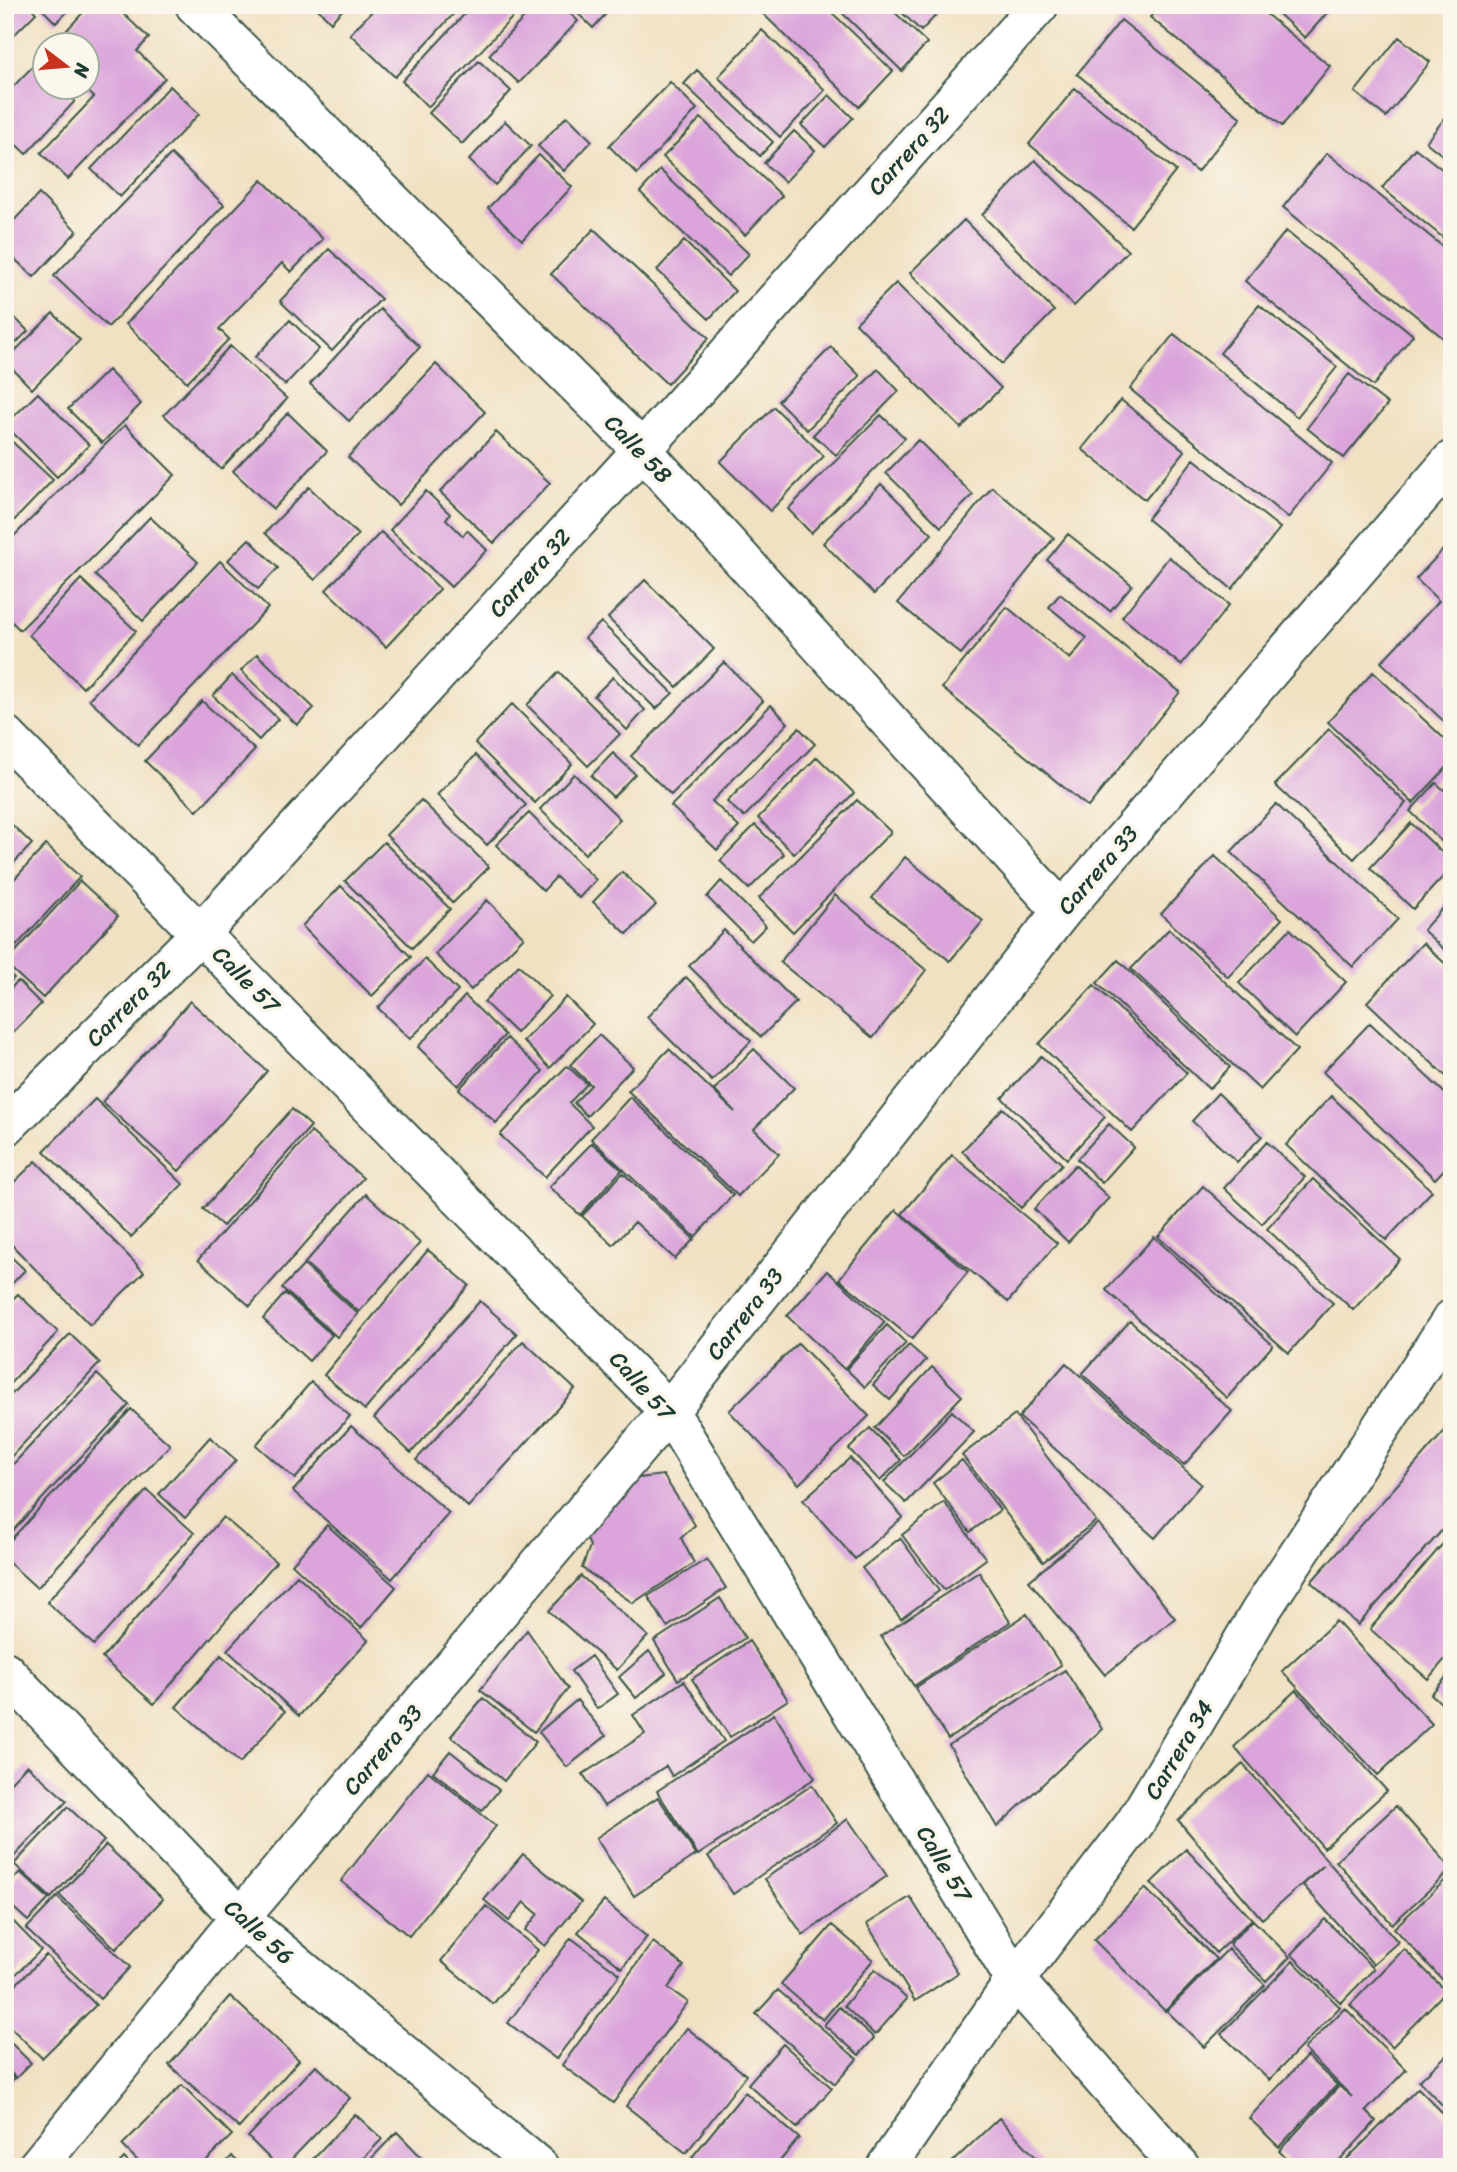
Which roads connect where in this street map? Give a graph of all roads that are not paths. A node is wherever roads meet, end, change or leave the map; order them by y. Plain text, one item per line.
1 (195, 5) edge
2 (1039, 5) edge
3 (642, 450) junction
4 (1452, 460) edge
5 (5, 735) edge
6 (1062, 911) junction
7 (200, 934) junction
8 (5, 1126) edge
9 (1452, 1319) edge
10 (669, 1411) junction
11 (5, 1671) edge
12 (240, 1918) junction
13 (1015, 1980) junction
14 (37, 2167) edge
15 (539, 2167) edge
16 (886, 2167) edge
17 (1180, 2167) edge

1 - 3 street, Calle 58
2 - 3 street, Carrera 32
3 - 6 street, Calle 58
3 - 7 street, Carrera 32
4 - 6 street, Carrera 33
5 - 7 street, Calle 57
6 - 10 street, Carrera 33
7 - 8 street, Carrera 32
7 - 10 street, Calle 57
9 - 13 street, Carrera 34
10 - 12 street, Carrera 33
10 - 13 street, Calle 57
11 - 12 street, Calle 56
12 - 14 street, Carrera 33
12 - 15 street, Calle 56
13 - 16 street, Carrera 34
13 - 17 street, Calle 57

